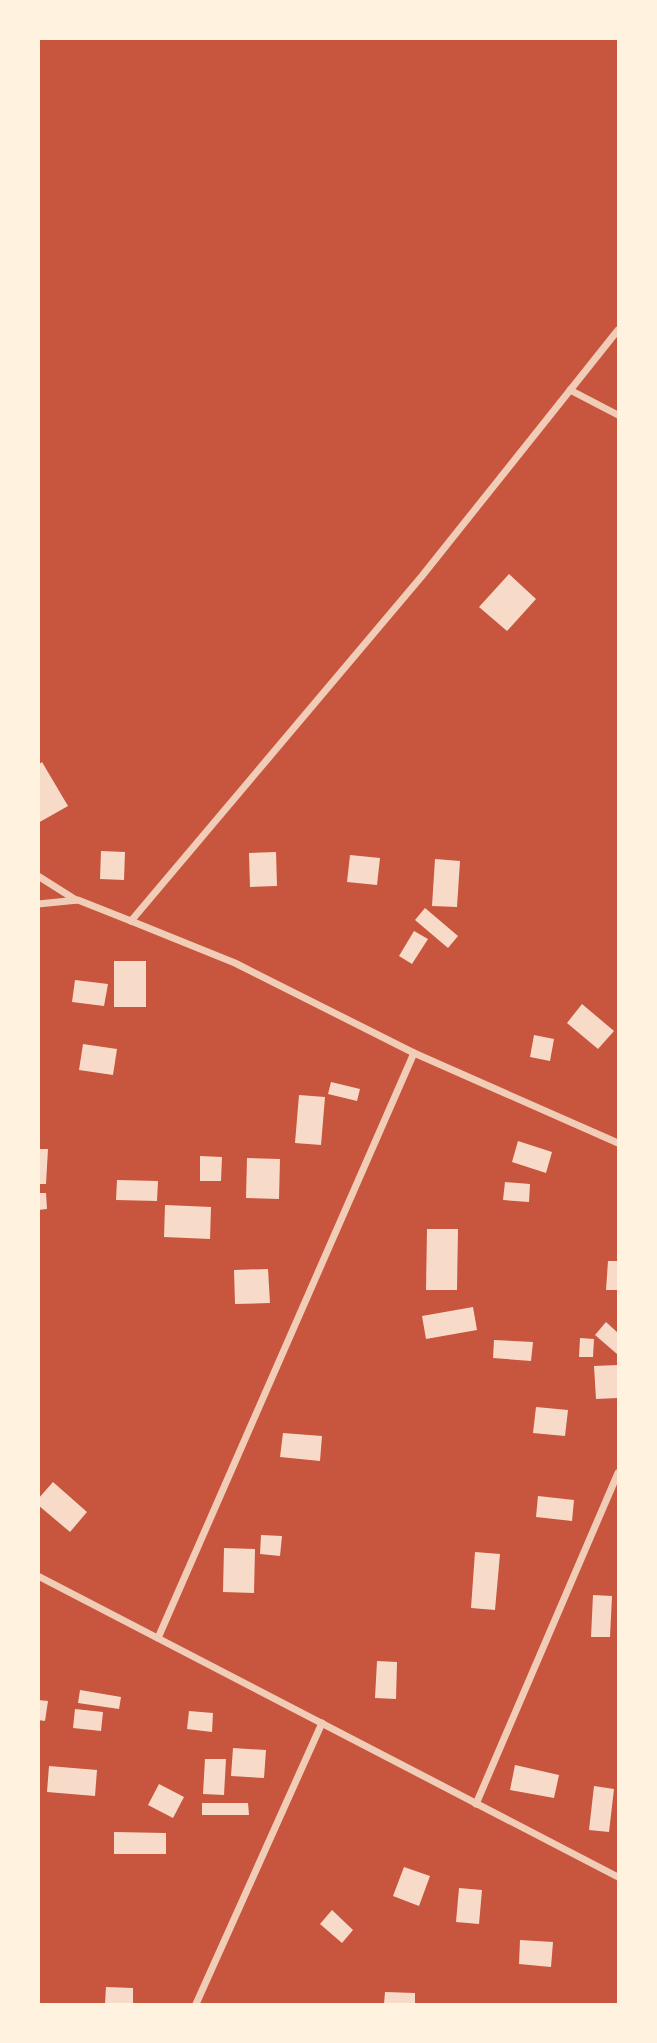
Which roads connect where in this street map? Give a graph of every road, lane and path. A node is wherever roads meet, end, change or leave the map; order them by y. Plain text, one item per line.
1 (618, 330) edge
2 (570, 390) junction
3 (618, 415) edge
4 (38, 876) edge
5 (78, 900) junction
6 (38, 904) edge
7 (131, 921) junction
8 (414, 1053) junction
9 (618, 1143) edge
10 (618, 1474) edge
11 (38, 1576) edge
12 (158, 1638) junction
13 (322, 1723) junction
14 (476, 1804) junction
15 (618, 1877) edge
16 (196, 2004) edge

1 - 2 street
2 - 3 street
2 - 7 street
4 - 5 street
5 - 6 street
5 - 7 street
7 - 8 street
8 - 9 street
8 - 12 street
10 - 14 street
11 - 12 street
12 - 13 street
13 - 14 street
13 - 16 street
14 - 15 street

